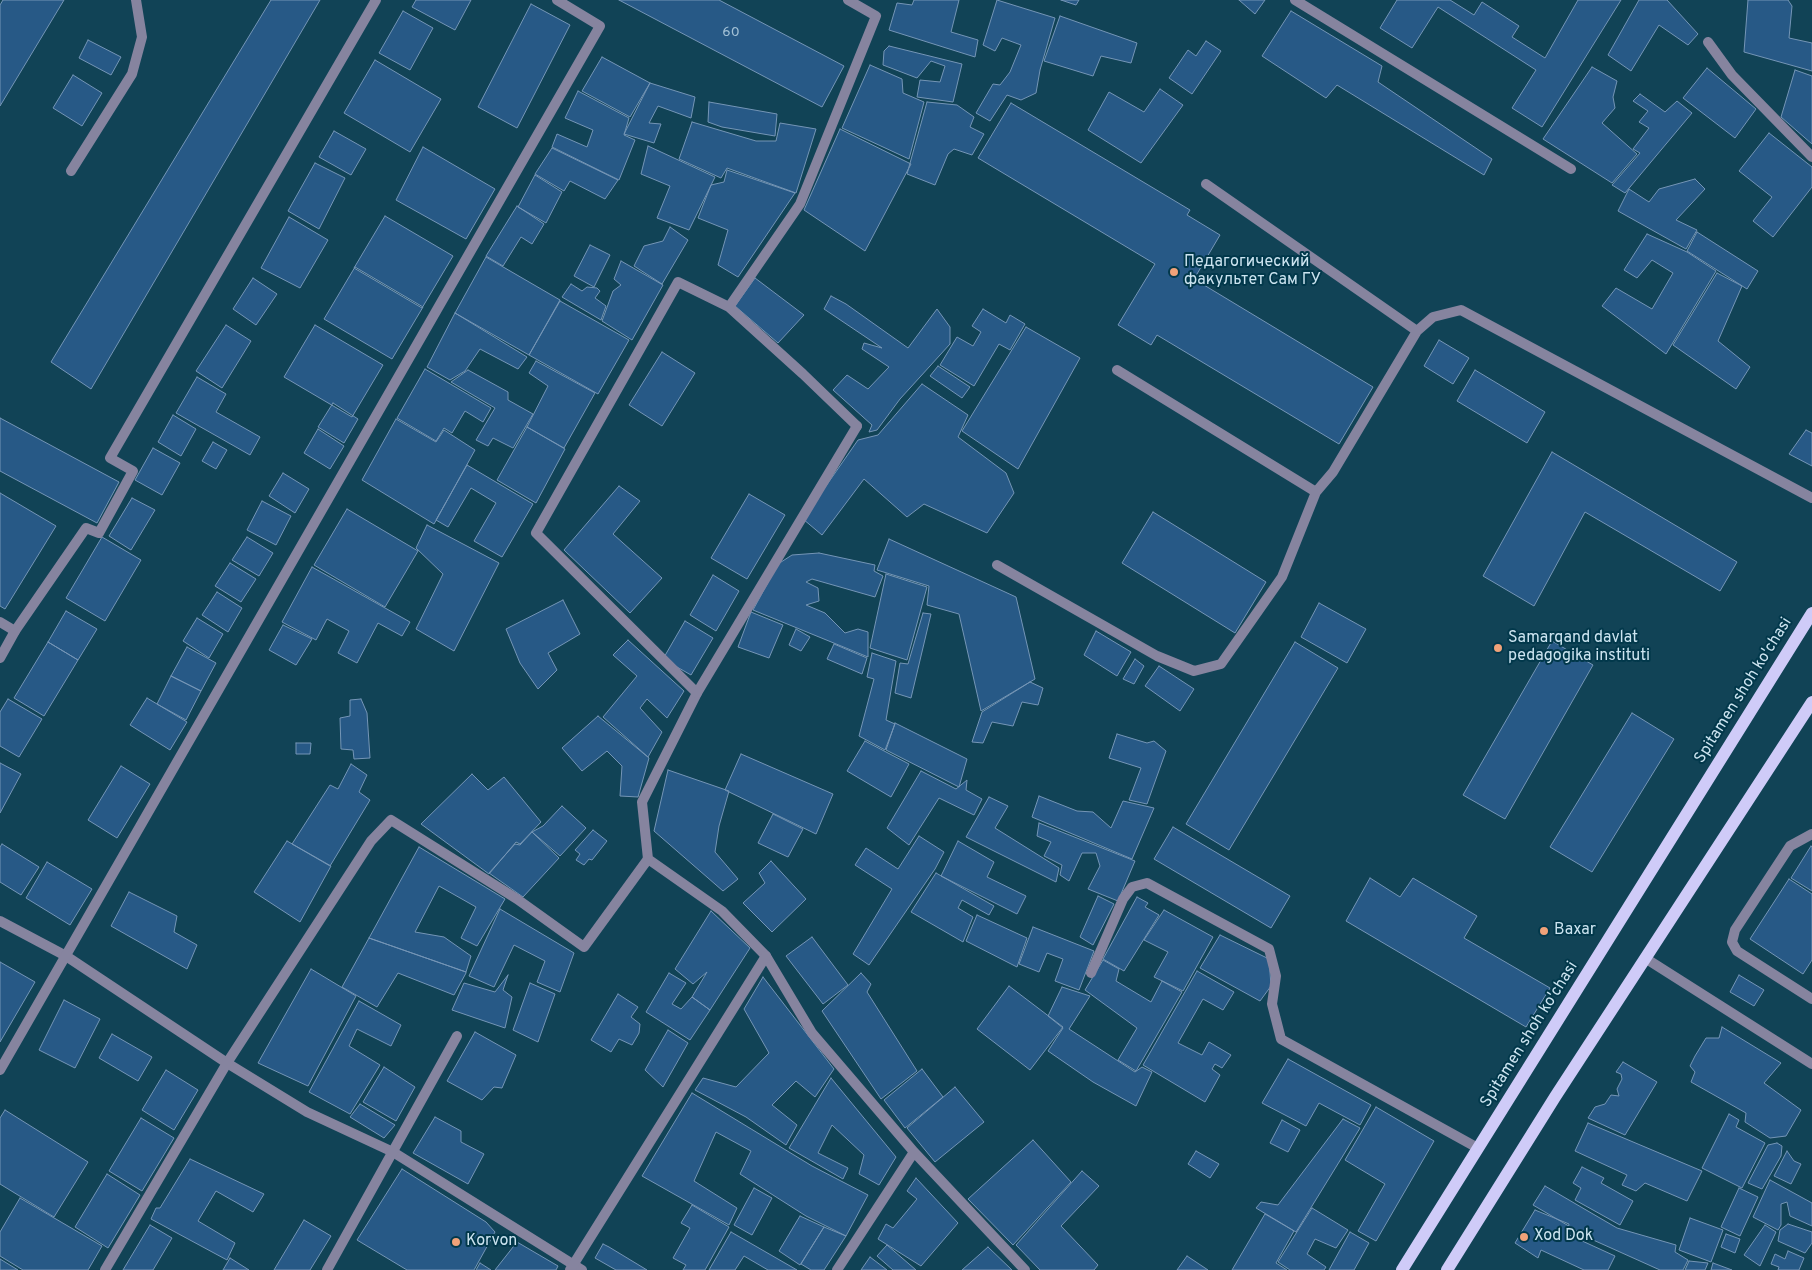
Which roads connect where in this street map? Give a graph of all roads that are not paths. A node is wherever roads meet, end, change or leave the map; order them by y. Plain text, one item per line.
1 (136, 0) edge
2 (376, 0) edge
3 (557, 0) edge
4 (848, 0) edge
5 (1295, 0) edge
6 (1708, 42) dead end
7 (1812, 156) edge
8 (1571, 169) dead end
9 (72, 171) dead end
10 (1206, 184) dead end
11 (729, 307) junction
12 (1416, 331) junction
13 (1117, 370) dead end
14 (1316, 492) junction
15 (1812, 498) edge
16 (997, 565) dead end
17 (1812, 613) edge
18 (0, 622) edge
19 (15, 631) junction
20 (0, 658) edge
21 (697, 693) junction
22 (1812, 702) edge
23 (1812, 834) edge
24 (648, 859) junction
25 (0, 920) edge
26 (66, 956) junction
27 (766, 956) junction
28 (1645, 958) junction
29 (1092, 973) dead end
30 (1812, 999) edge
31 (457, 1036) dead end
32 (227, 1064) junction
33 (1812, 1064) edge
34 (0, 1070) edge
35 (1478, 1148) junction
36 (394, 1152) junction
37 (914, 1152) junction
38 (575, 1268) edge
39 (106, 1270) edge
40 (327, 1270) edge
41 (837, 1270) edge
42 (1025, 1270) edge
43 (1402, 1270) edge
44 (1446, 1270) edge

1 - 9 street
2 - 19 street
3 - 26 street
4 - 11 street
5 - 8 street
6 - 7 street
10 - 12 street
11 - 21 street
11 - 21 street
12 - 14 street
12 - 15 street
13 - 14 street
14 - 16 street
17 - 35 main road, Spitamen shoh ko'chasi
18 - 19 street
19 - 20 street
21 - 24 street
22 - 28 main road
23 - 30 street
24 - 27 street
24 - 32 street
25 - 26 street
26 - 32 street
26 - 34 street
27 - 37 street
27 - 38 street
28 - 33 street
28 - 44 main road
29 - 35 street
31 - 36 street
32 - 36 street
32 - 39 street
35 - 43 main road, Spitamen shoh ko'chasi
36 - 38 street
36 - 40 street
37 - 41 street
37 - 42 street

